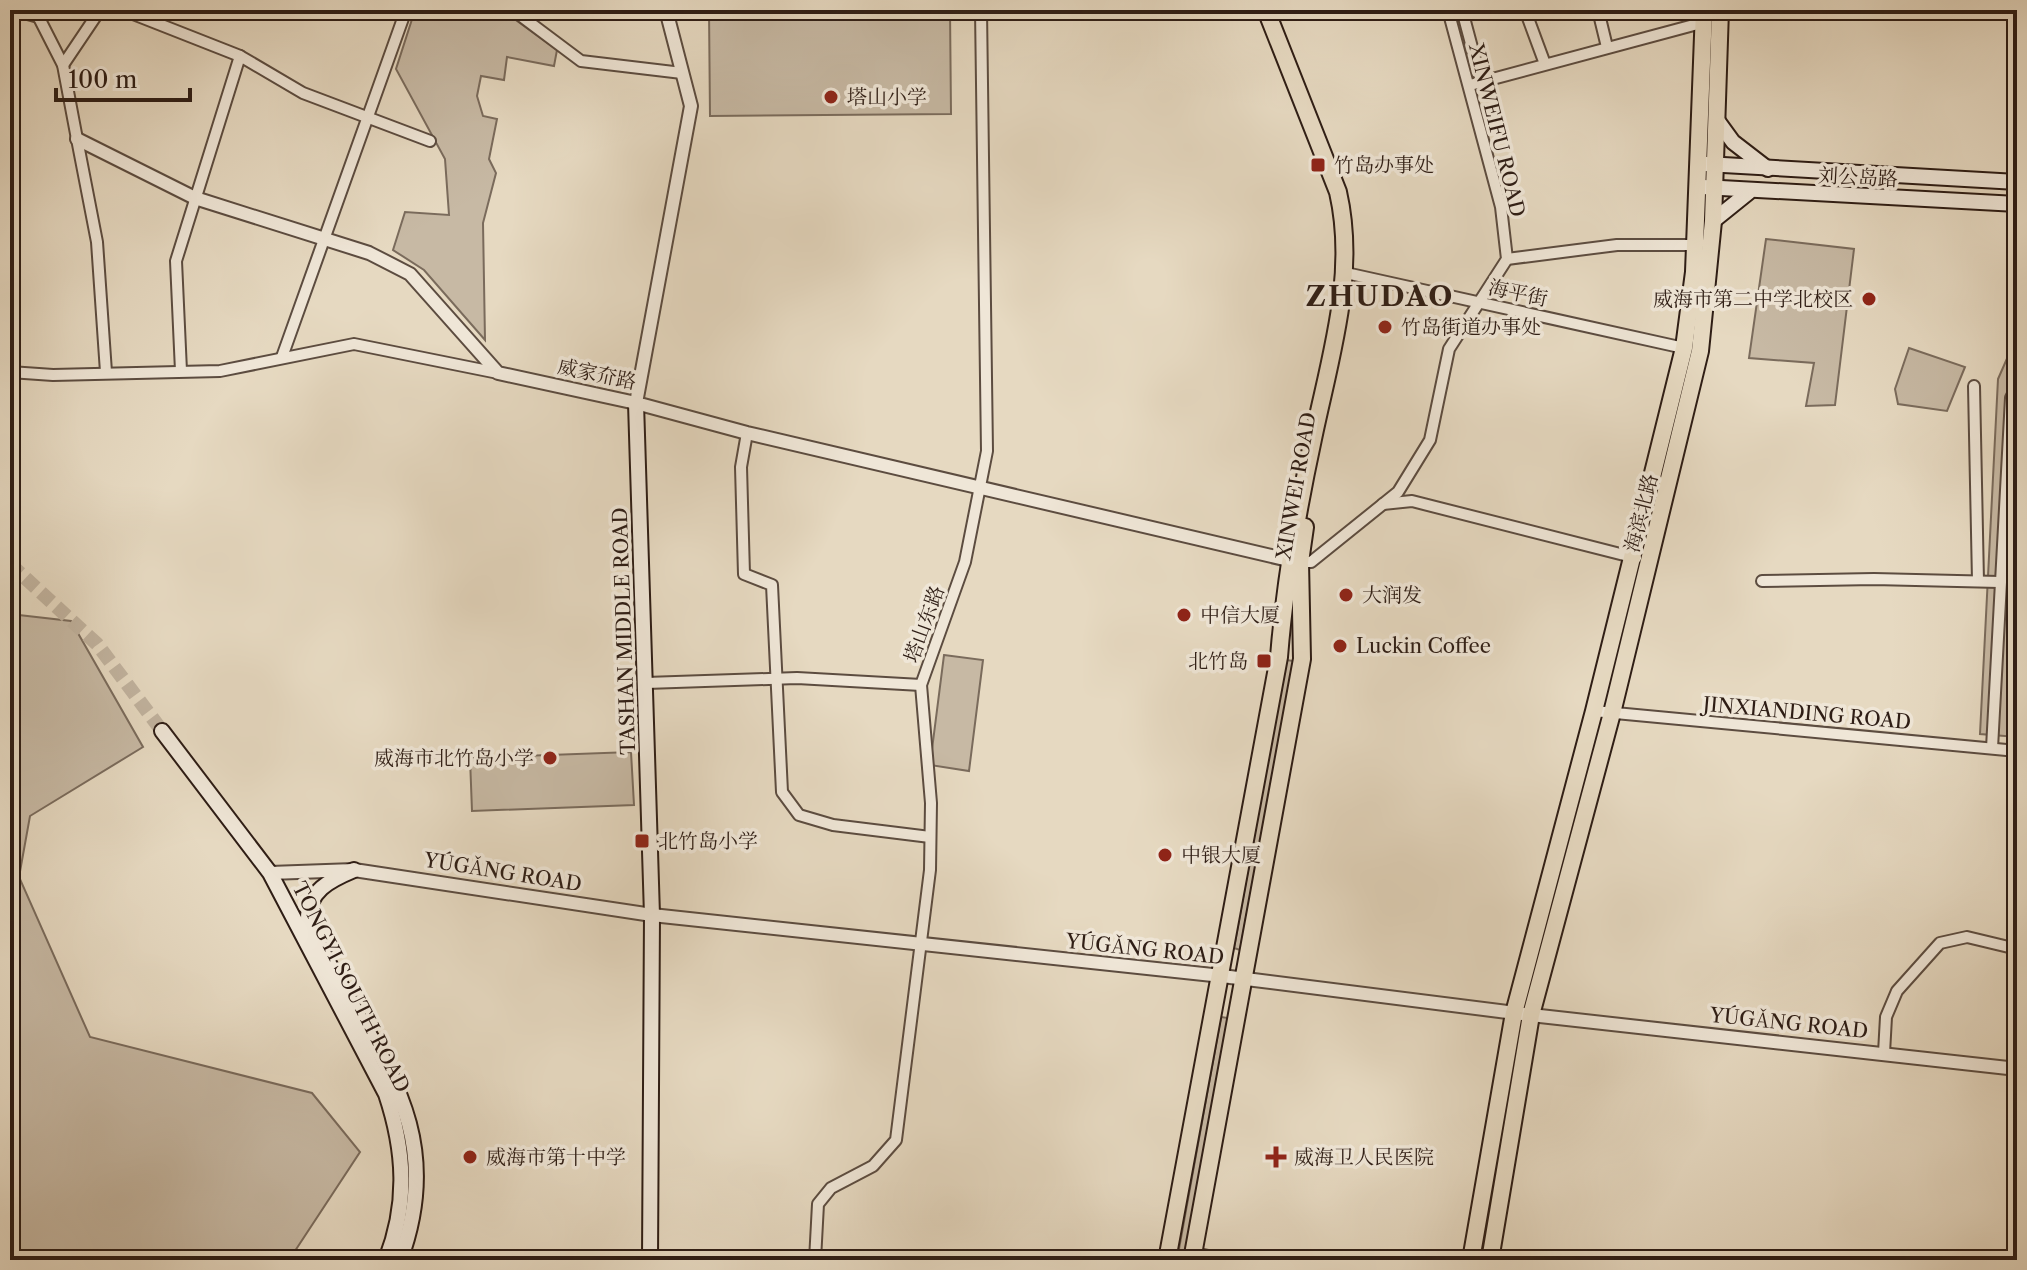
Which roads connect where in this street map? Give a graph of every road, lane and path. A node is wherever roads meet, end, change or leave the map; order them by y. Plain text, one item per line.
1 (13, 10) edge
2 (100, 10) edge
3 (123, 10) edge
4 (406, 10) edge
5 (513, 10) edge
6 (666, 10) edge
7 (981, 10) edge
8 (1266, 10) edge
9 (1276, 10) edge
10 (1448, 10) edge
11 (1462, 10) edge
12 (1525, 10) edge
13 (1598, 10) edge
14 (1720, 10) edge
15 (39, 14) edge
16 (1704, 16) edge
17 (1607, 47) junction
18 (240, 56) junction
19 (1545, 64) junction
20 (63, 65) junction
21 (682, 73) junction
22 (1475, 83) junction
23 (369, 117) junction
24 (1717, 120) junction
25 (77, 139) junction
26 (430, 141) dead end
27 (1708, 165) junction
28 (1768, 169) junction
29 (2017, 182) edge
30 (1707, 188) junction
31 (1749, 192) junction
32 (195, 198) junction
33 (2017, 204) edge
34 (1713, 221) junction
35 (323, 238) junction
36 (1695, 245) junction
37 (1507, 259) junction
38 (1351, 274) junction
39 (1476, 302) junction
40 (1684, 348) junction
41 (282, 357) junction
42 (181, 371) junction
43 (10, 372) edge
44 (106, 372) junction
45 (498, 373) junction
46 (1974, 386) dead end
47 (2017, 386) edge
48 (636, 403) junction
49 (747, 433) junction
50 (982, 488) junction
51 (1382, 504) junction
52 (1632, 557) junction
53 (1649, 561) junction
54 (1299, 562) junction
55 (1762, 581) dead end
56 (1978, 581) junction
57 (1999, 582) junction
58 (776, 679) junction
59 (646, 683) junction
60 (921, 685) junction
61 (1594, 711) junction
62 (1612, 713) junction
63 (162, 731) tunnel mouth
64 (1992, 748) junction
65 (2017, 751) edge
66 (930, 837) junction
67 (354, 870) junction
68 (270, 873) junction
69 (652, 915) junction
70 (920, 945) junction
71 (2017, 949) edge
72 (1222, 976) junction
73 (1245, 981) junction
74 (1522, 1014) junction
75 (1884, 1053) junction
76 (2017, 1069) edge
77 (1193, 1257) edge
78 (386, 1260) edge
79 (400, 1260) edge
80 (650, 1260) edge
81 (815, 1260) edge
82 (1167, 1260) edge
83 (1228, 1260) edge
84 (1471, 1260) edge
85 (1490, 1260) edge

1 - 15 street
2 - 20 street
3 - 18 street
4 - 23 street
5 - 21 street
6 - 21 street, TASHAN MIDDLE ROAD
7 - 50 street, 塔山东路
8 - 38 main road, XINWEI ROAD
9 - 38 main road, XINWEI ROAD
10 - 22 street, XINWEIFU ROAD
11 - 22 street
12 - 19 street
13 - 17 street
14 - 24 main road, 海滨北路
15 - 20 street
16 - 17 street
16 - 27 main road, 海滨北路
17 - 19 street
18 - 23 street
18 - 32 street
19 - 22 street
20 - 25 street
21 - 48 street, TASHAN MIDDLE ROAD
22 - 37 street, XINWEIFU ROAD
23 - 26 street
23 - 35 street
24 - 27 main road, 海滨北路
24 - 28 main road
25 - 32 street
25 - 44 street
27 - 28 main road, 刘公岛路
27 - 30 main road, 海滨北路
28 - 29 main road, 刘公岛路
30 - 31 main road, 刘公岛路
30 - 34 main road, 海滨北路
30 - 36 main road, 海滨北路
31 - 33 main road, 刘公岛路
31 - 34 main road
32 - 35 street
32 - 42 street
34 - 53 main road, 海滨北路
35 - 41 street
35 - 45 street
36 - 37 street
36 - 40 main road, 海滨北路
37 - 39 street
38 - 39 street, 海平街
38 - 54 main road, XINWEI ROAD
39 - 40 street, 海平街
39 - 51 street
40 - 52 main road, 海滨北路
41 - 42 street
41 - 45 street
42 - 44 street
43 - 44 street
45 - 48 street, 威家夼路
46 - 56 street
47 - 57 street
48 - 49 street, 威家夼路
48 - 59 main road, TASHAN MIDDLE ROAD
49 - 50 street, 威家夼路
49 - 58 street
50 - 54 street, 威家夼路
50 - 60 street, 塔山东路
51 - 52 street
51 - 54 street
52 - 53 street
52 - 61 main road, 海滨北路
53 - 62 main road, 海滨北路
54 - 72 main road, XINWEI ROAD
54 - 73 main road, XINWEI ROAD
55 - 56 street
56 - 57 street
57 - 64 street
58 - 59 street
58 - 60 street
58 - 66 street
59 - 69 main road, TASHAN MIDDLE ROAD
60 - 66 street, 塔山东路
61 - 62 street, JINXIANDING ROAD
61 - 74 main road, 海滨北路
62 - 64 street, JINXIANDING ROAD
62 - 74 main road, 海滨北路
63 - 68 main road, TONGYI SOUTH ROAD
64 - 65 street, JINXIANDING ROAD
66 - 70 street, 塔山东路
67 - 68 street, YÚGǍNG ROAD
67 - 69 street, YÚGǍNG ROAD
67 - 79 main road, TONGYI SOUTH ROAD
68 - 78 main road, TONGYI SOUTH ROAD
69 - 70 street, YÚGǍNG ROAD
69 - 80 main road, TASHAN MIDDLE ROAD
70 - 72 street, YÚGǍNG ROAD
70 - 81 street, 塔山东路
71 - 75 street
72 - 73 street, YÚGǍNG ROAD
72 - 82 main road, XINWEI ROAD
73 - 74 street, YÚGǍNG ROAD
73 - 77 main road, XINWEI ROAD
74 - 75 street, YÚGǍNG ROAD
74 - 84 main road
74 - 85 main road
75 - 76 street, YÚGǍNG ROAD
77 - 83 street

